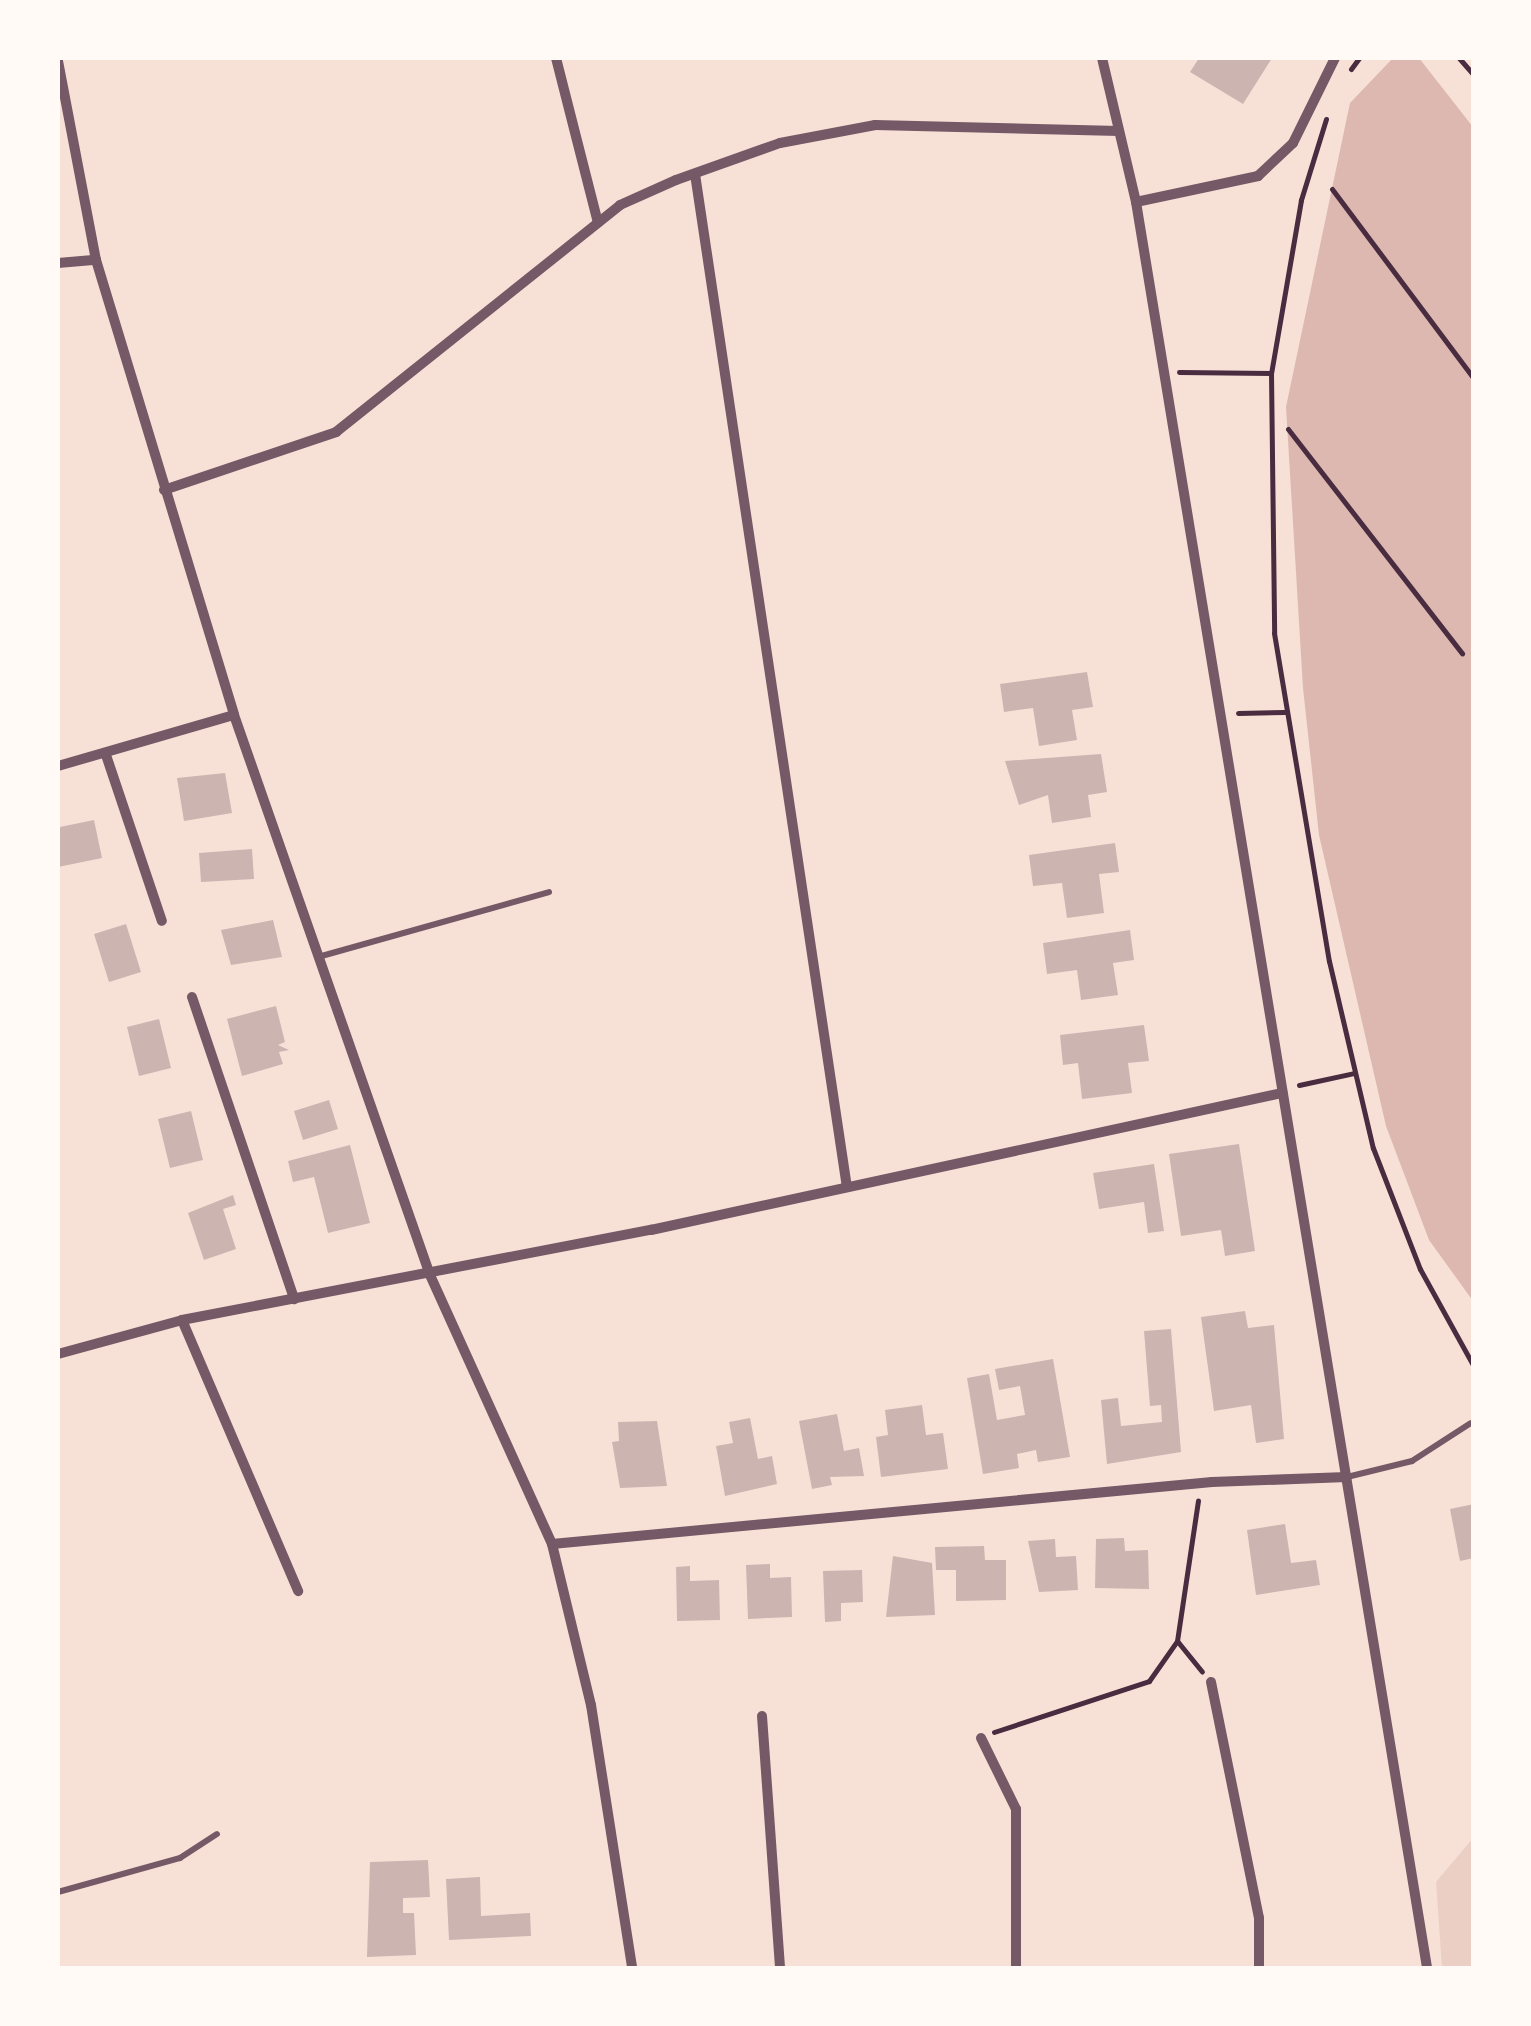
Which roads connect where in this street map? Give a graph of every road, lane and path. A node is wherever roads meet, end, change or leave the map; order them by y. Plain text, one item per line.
1 (556, 58) edge
2 (1102, 58) edge
3 (1335, 58) edge
4 (1359, 58) edge
5 (1459, 58) edge
6 (58, 61) edge
7 (1474, 75) edge
8 (1346, 77) dead end
9 (1332, 104) dead end
10 (1118, 131) junction
11 (695, 174) junction
12 (1332, 189) dead end
13 (1136, 202) junction
14 (598, 223) junction
15 (96, 260) junction
16 (58, 264) edge
17 (1164, 372) junction
18 (1272, 373) junction
19 (1474, 378) edge
20 (1288, 428) dead end
21 (164, 490) junction
22 (1462, 653) dead end
23 (1285, 712) junction
24 (1220, 713) junction
25 (234, 714) junction
26 (106, 755) junction
27 (58, 766) edge
28 (548, 892) dead end
29 (162, 921) dead end
30 (317, 958) junction
31 (192, 997) dead end
32 (1354, 1074) junction
33 (1282, 1092) junction
34 (847, 1187) junction
35 (430, 1275) junction
36 (294, 1300) junction
37 (182, 1320) junction
38 (58, 1354) edge
39 (1474, 1367) edge
40 (1471, 1423) edge
41 (1348, 1478) junction
42 (1199, 1483) junction
43 (552, 1544) junction
44 (298, 1591) dead end
45 (1177, 1641) junction
46 (1210, 1682) joint
47 (762, 1716) dead end
48 (981, 1738) joint
49 (217, 1834) dead end
50 (58, 1892) edge
51 (632, 1968) edge
52 (780, 1968) edge
53 (1016, 1968) edge
54 (1259, 1968) edge
55 (1426, 1968) edge

1 - 14 street
2 - 10 street
3 - 13 street
4 - 8 path
5 - 7 path
6 - 15 street
9 - 18 path
10 - 11 street
10 - 13 street
11 - 14 street
11 - 34 street
12 - 19 path
13 - 17 street
14 - 21 street
15 - 16 street
15 - 21 street
17 - 18 path
17 - 24 street
18 - 23 path
20 - 22 path
21 - 25 street
23 - 24 path
23 - 32 path
24 - 33 street
25 - 26 street
25 - 30 street
26 - 27 street
26 - 29 street
28 - 30 lane
30 - 35 street
31 - 36 street
32 - 33 path
32 - 39 path
33 - 34 street
33 - 41 street
34 - 35 street
35 - 36 street
35 - 43 street
36 - 37 street
37 - 38 street
37 - 44 street
40 - 41 lane
41 - 42 street
41 - 55 street
42 - 43 street
42 - 45 path
43 - 51 street
45 - 46 path
45 - 48 path
46 - 54 street
47 - 52 street
48 - 53 street
49 - 50 lane

